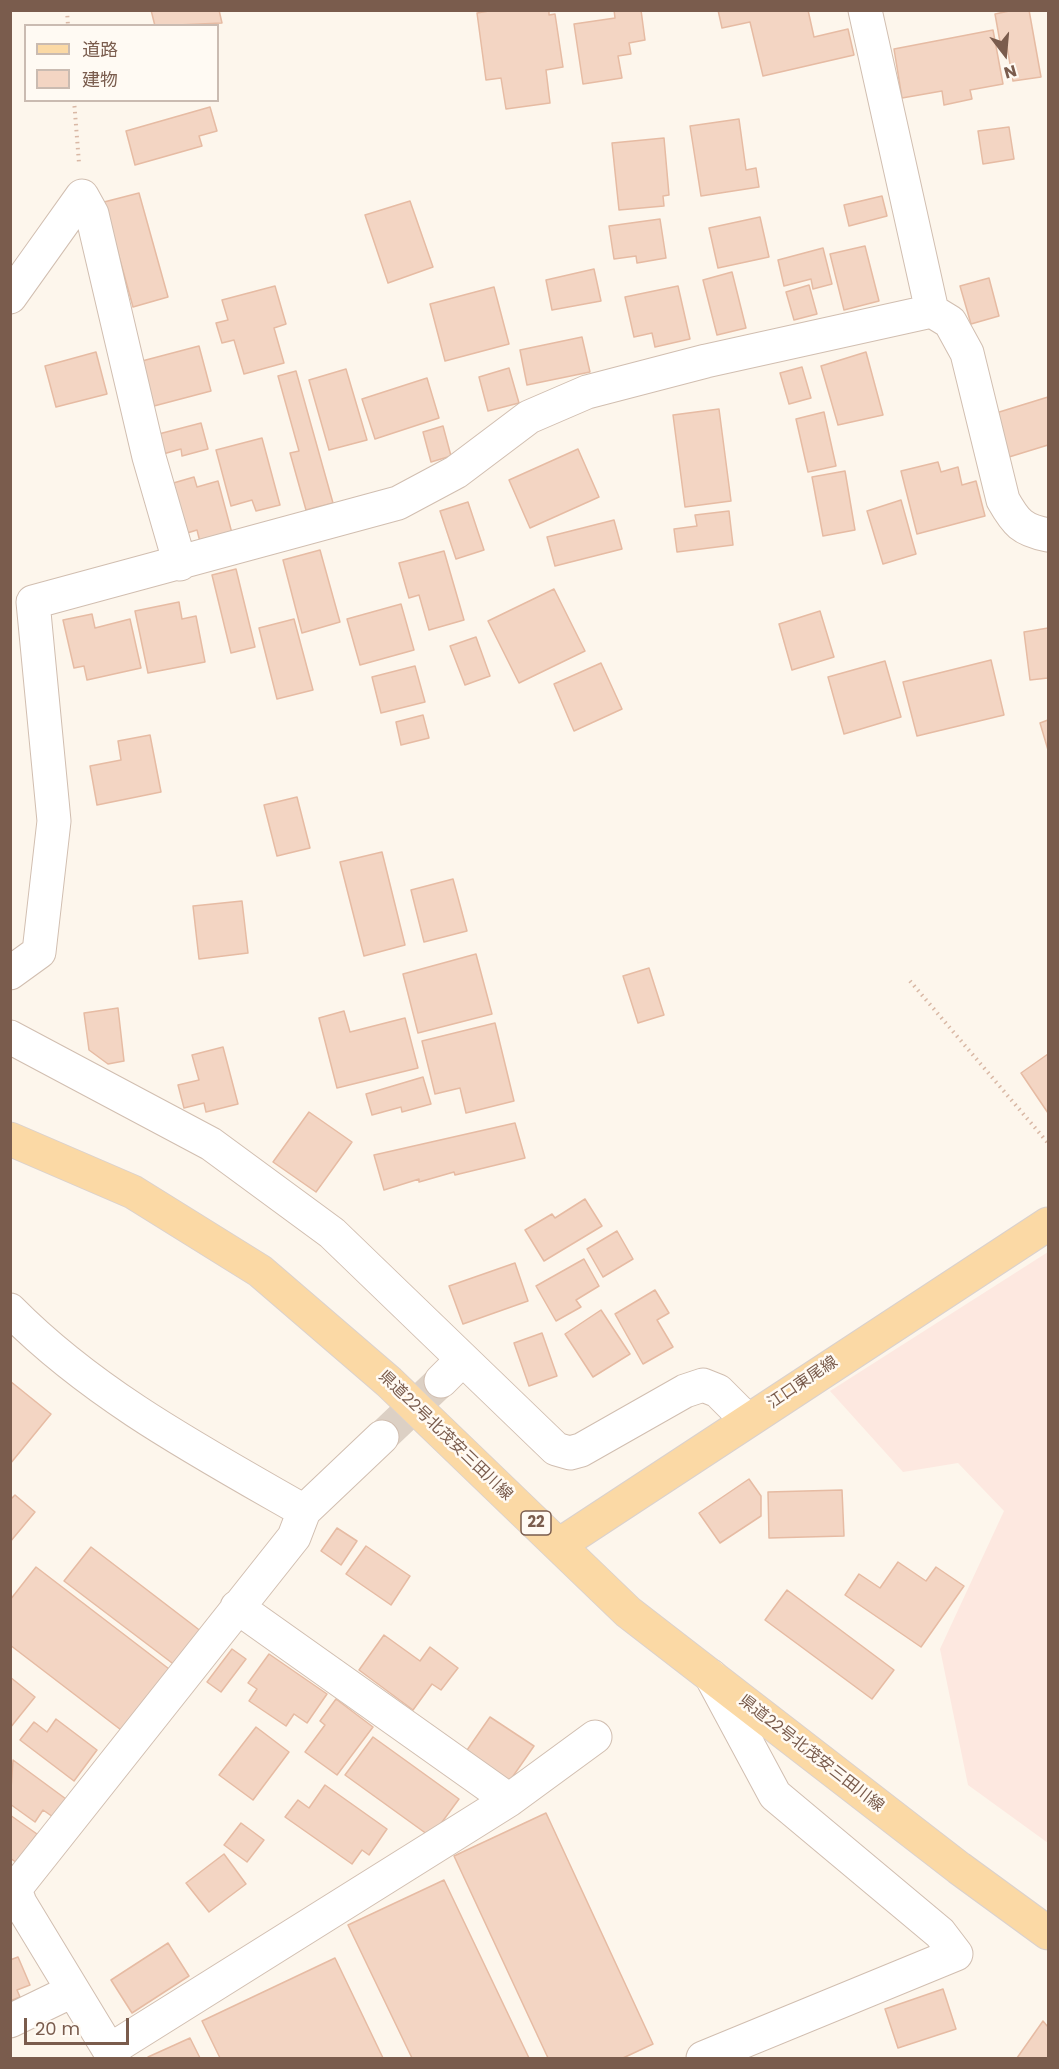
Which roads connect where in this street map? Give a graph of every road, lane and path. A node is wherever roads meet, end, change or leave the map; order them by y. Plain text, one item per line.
1 (865, 10) edge
2 (74, 102) edge
3 (82, 196) junction
4 (10, 297) edge
5 (932, 311) junction
6 (1048, 535) edge
7 (180, 564) junction
8 (10, 973) edge
9 (910, 981) dead end
10 (10, 1037) edge
11 (10, 1139) edge
12 (1048, 1143) edge
13 (1048, 1224) edge
14 (10, 1310) edge
15 (747, 1420) junction
16 (382, 1437) tunnel mouth
17 (304, 1511) junction
18 (559, 1545) junction
19 (237, 1607) junction
20 (711, 1676) junction
21 (595, 1737) dead end
22 (510, 1800) junction
23 (13, 1887) edge
24 (1048, 1933) edge
25 (72, 1991) junction
26 (10, 2021) edge
27 (112, 2054) edge
28 (703, 2058) edge

1 - 5 street
2 - 3 path
3 - 4 street
3 - 7 street
5 - 6 street
5 - 7 street
7 - 8 street
9 - 12 path
10 - 15 street
11 - 18 main road, 県道22号北茂安三田川線 / 22
13 - 15 main road, 江口東尾線
14 - 17 street
15 - 18 main road, 江口東尾線
16 - 17 street
17 - 19 street
18 - 20 main road, 県道22号北茂安三田川線 / 22
19 - 22 street
19 - 23 street
20 - 24 main road, 県道22号北茂安三田川線 / 22
20 - 28 street
21 - 22 street
22 - 27 street
23 - 25 street
25 - 26 street
25 - 27 street

